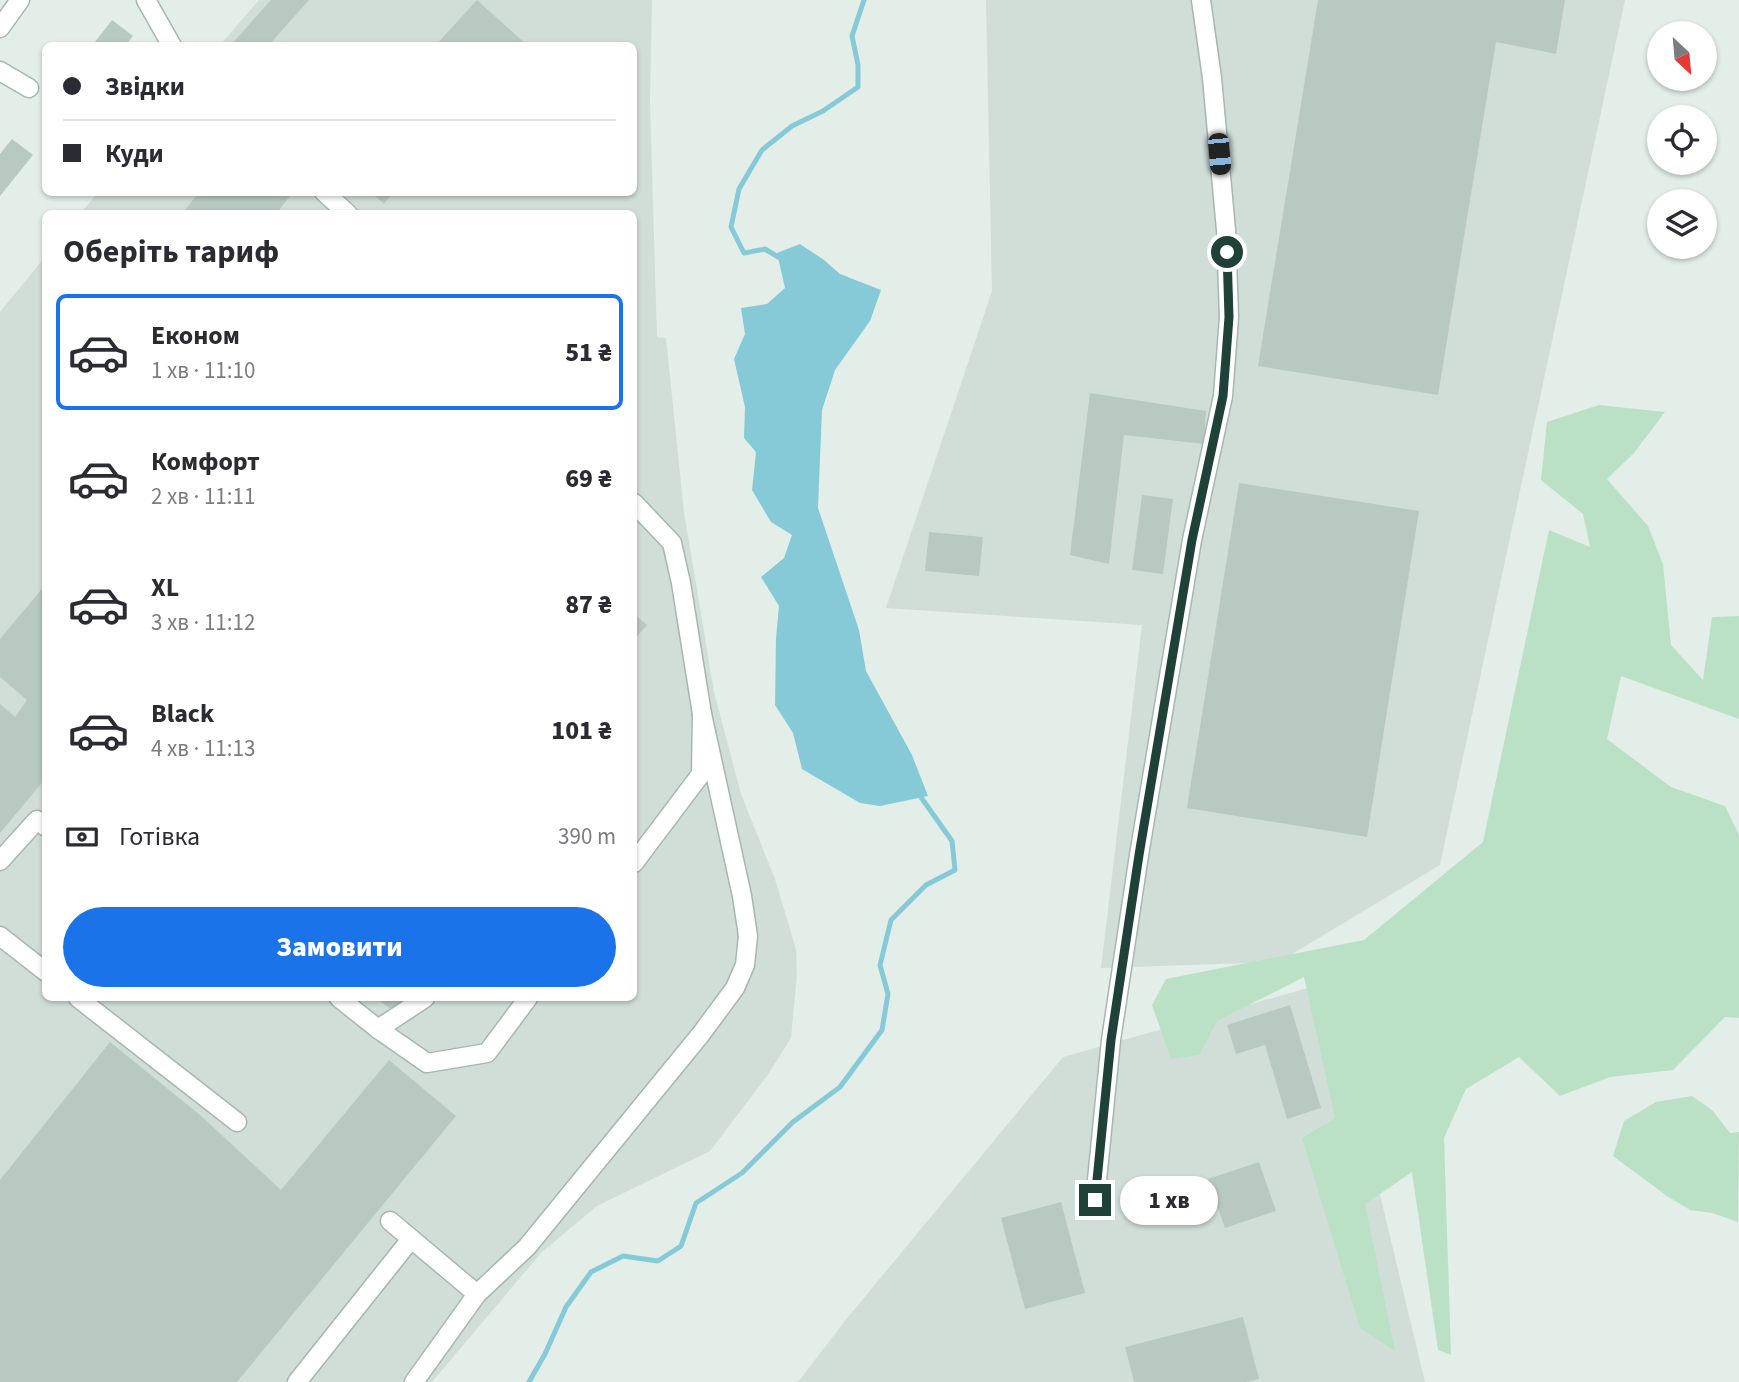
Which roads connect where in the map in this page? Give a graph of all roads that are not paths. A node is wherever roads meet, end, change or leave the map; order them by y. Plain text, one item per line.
1 (20, 0) edge
2 (146, 0) edge
3 (1201, 0) edge
4 (0, 28) edge
5 (170, 42) edge
6 (0, 71) edge
7 (29, 88) dead end
8 (328, 196) edge
9 (344, 210) edge
10 (637, 506) edge
11 (702, 714) junction
12 (42, 824) edge
13 (0, 860) edge
14 (637, 860) edge
15 (0, 936) edge
16 (42, 969) edge
17 (82, 1001) edge
18 (344, 1001) edge
19 (420, 1001) edge
20 (526, 1001) edge
21 (378, 1029) junction
22 (237, 1122) dead end
23 (1095, 1200) dead end
24 (390, 1221) dead end
25 (411, 1239) junction
26 (477, 1294) junction
27 (296, 1382) edge
28 (414, 1382) edge

1 - 4 lane
2 - 5 lane
3 - 23 lane
6 - 7 lane
8 - 9 lane
10 - 11 lane
11 - 14 lane
11 - 26 lane
12 - 13 lane
15 - 16 lane
17 - 22 lane
18 - 21 lane
19 - 21 lane
20 - 21 lane
24 - 25 lane
25 - 26 lane
25 - 27 lane
26 - 28 lane

